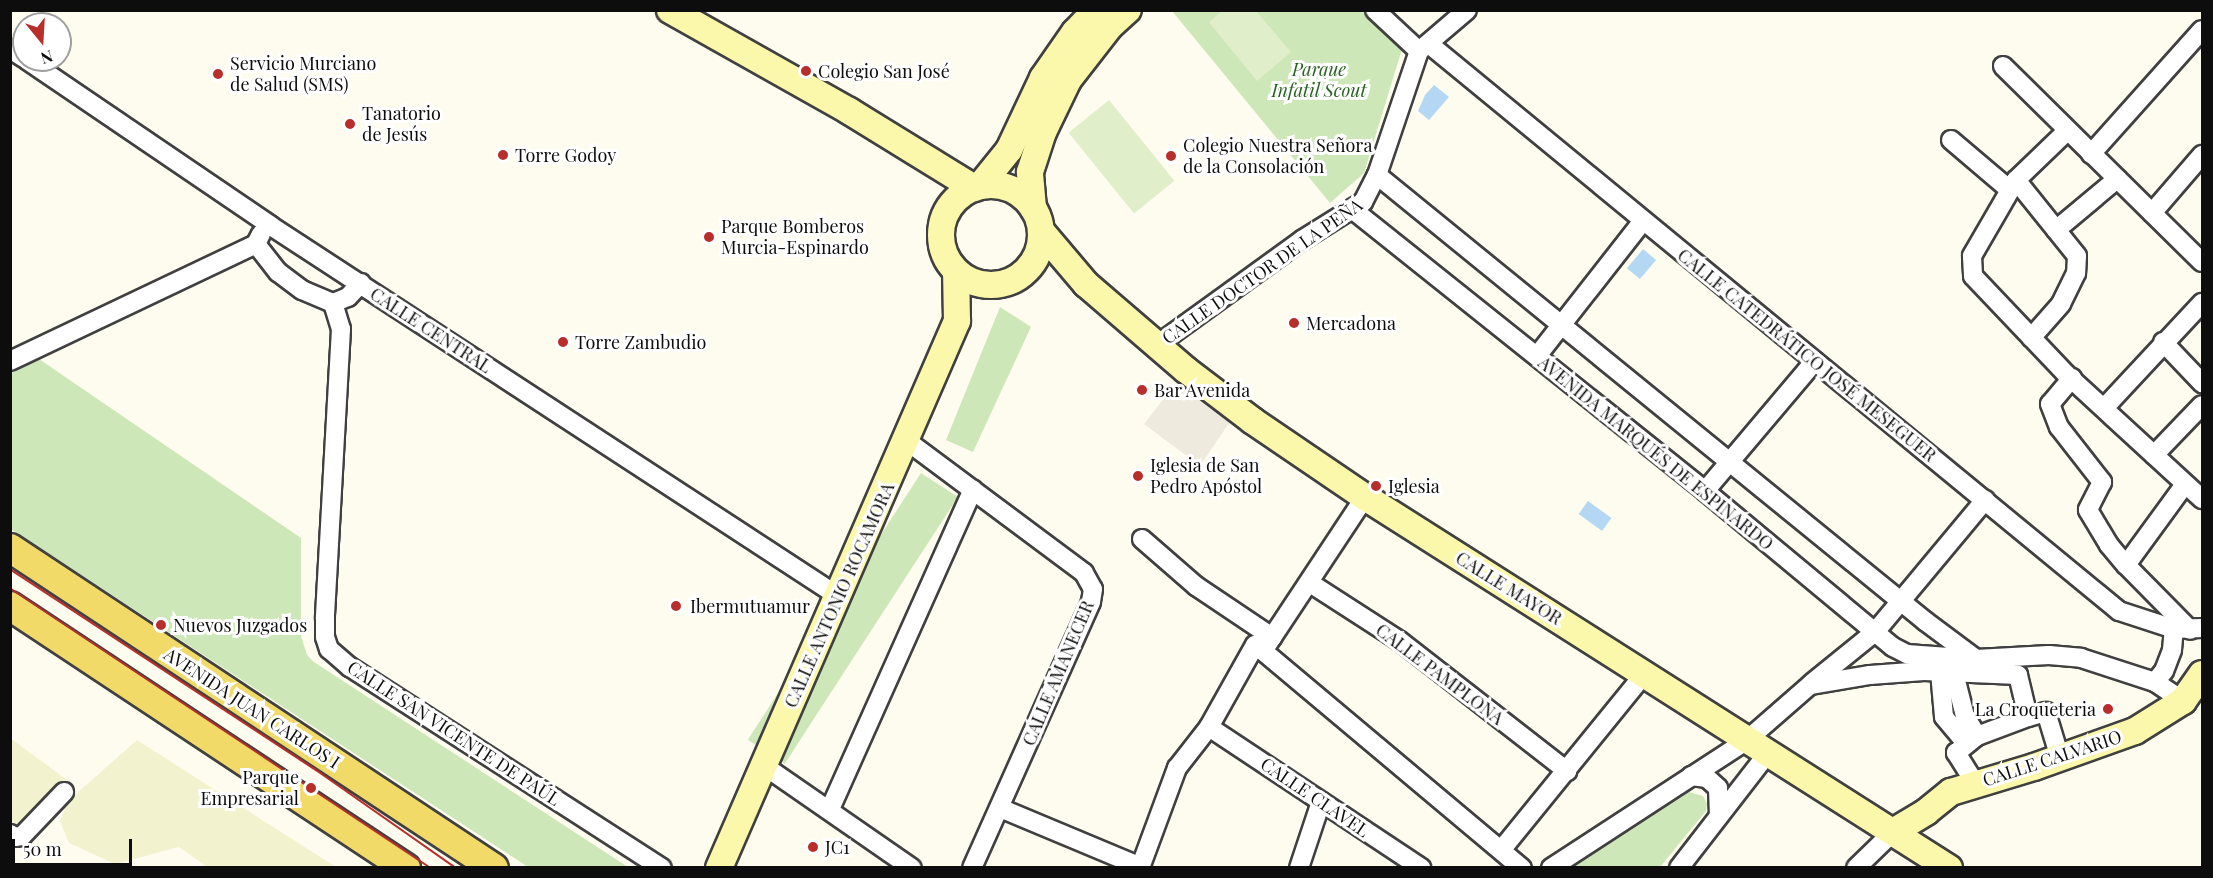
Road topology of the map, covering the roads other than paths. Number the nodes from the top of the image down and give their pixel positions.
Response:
1 (670, 10) edge
2 (1096, 10) edge
3 (1128, 10) edge
4 (1375, 10) edge
5 (1455, 14) edge
6 (2202, 30) edge
7 (1424, 48) junction
8 (2003, 66) dead end
9 (44, 72) edge
10 (2067, 131) junction
11 (1951, 140) dead end
12 (2091, 154) junction
13 (2202, 155) edge
14 (928, 159) junction
15 (1377, 175) junction
16 (2117, 179) junction
17 (2013, 185) junction
18 (977, 187) junction
19 (950, 206) junction
20 (1352, 209) junction
21 (2152, 213) junction
22 (1037, 219) junction
23 (1643, 221) junction
24 (271, 226) junction
25 (2056, 230) junction
26 (256, 244) junction
27 (2202, 262) edge
28 (1028, 268) junction
29 (956, 271) junction
30 (361, 283) junction
31 (1000, 284) junction
32 (1086, 284) junction
33 (333, 303) junction
34 (2202, 303) edge
35 (957, 321) junction
36 (1562, 325) junction
37 (2031, 338) junction
38 (2163, 342) junction
39 (1157, 345) junction
40 (1536, 356) junction
41 (10, 361) edge
42 (1815, 361) junction
43 (2072, 378) junction
44 (2202, 383) edge
45 (2202, 405) edge
46 (2104, 408) junction
47 (907, 441) junction
48 (2154, 455) junction
49 (1732, 461) junction
50 (2185, 484) junction
51 (973, 489) junction
52 (1705, 491) junction
53 (1365, 497) junction
54 (2202, 499) edge
55 (1985, 500) junction
56 (1142, 539) dead end
57 (10, 548) edge
58 (2126, 565) junction
59 (1310, 583) junction
60 (838, 596) junction
61 (1902, 600) junction
62 (10, 606) edge
63 (2189, 629) edge
64 (1875, 632) junction
65 (1268, 644) junction
66 (1976, 659) junction
67 (1947, 672) junction
68 (1644, 674) junction
69 (2202, 674) edge
70 (2155, 682) junction
71 (1810, 685) junction
72 (2183, 701) junction
73 (2028, 717) junction
74 (1209, 727) junction
75 (1972, 739) junction
76 (1758, 746) junction
77 (2060, 758) junction
78 (763, 765) junction
79 (1567, 771) junction
80 (1691, 776) junction
81 (1975, 783) junction
82 (64, 792) dead end
83 (1321, 802) junction
84 (1000, 808) junction
85 (830, 809) junction
86 (1719, 816) junction
87 (1893, 832) junction
88 (10, 834) edge
89 (1502, 849) junction
90 (406, 867) edge
91 (494, 867) edge
92 (662, 867) edge
93 (719, 867) edge
94 (912, 867) edge
95 (972, 867) edge
96 (1141, 867) edge
97 (1299, 867) edge
98 (1420, 867) edge
99 (1522, 867) edge
100 (1551, 867) edge
101 (1679, 867) edge
102 (1856, 867) edge
103 (1949, 867) edge

1 - 14 main road
2 - 18 main road
3 - 22 main road
4 - 7 street, CALLE CATEDRÁTICO JOSÉ MESEGUER
5 - 7 street
6 - 12 street
7 - 15 street, CALLE DOCTOR DE LA PEÑA
7 - 23 street, CALLE CATEDRÁTICO JOSÉ MESEGUER
8 - 10 street
9 - 24 street, CALLE CENTRAL
10 - 12 street
10 - 17 street
11 - 17 street
12 - 16 street
13 - 21 street
14 - 18 main road
14 - 19 main road
15 - 20 street, CALLE DOCTOR DE LA PEÑA
15 - 36 street
16 - 21 street
16 - 25 street
17 - 25 street
17 - 37 street
18 - 19 main road
18 - 22 main road
19 - 29 main road
20 - 39 street, CALLE DOCTOR DE LA PEÑA
20 - 40 street, AVENIDA MARQUÉS DE ESPINARDO
21 - 27 street
22 - 28 main road
22 - 32 main road, CALLE MAYOR
23 - 36 street
23 - 42 street, CALLE CATEDRÁTICO JOSÉ MESEGUER
24 - 26 street
24 - 30 street, CALLE CENTRAL
25 - 37 street
26 - 33 street
26 - 41 street
28 - 31 main road
28 - 32 main road, CALLE MAYOR
29 - 31 main road
29 - 35 main road, CALLE ANTONIO ROCAMORA
30 - 33 street
30 - 60 street, CALLE CENTRAL
31 - 35 main road, CALLE ANTONIO ROCAMORA
32 - 39 main road, CALLE MAYOR
33 - 92 street, CALLE SAN VICENTE DE PAÚL
34 - 38 street
35 - 47 main road, CALLE ANTONIO ROCAMORA
36 - 40 street
36 - 49 street
37 - 43 street
38 - 44 street
38 - 46 street
39 - 53 main road, CALLE MAYOR
40 - 52 street, AVENIDA MARQUÉS DE ESPINARDO
42 - 49 street
42 - 55 street, CALLE CATEDRÁTICO JOSÉ MESEGUER
43 - 46 street
43 - 58 street
45 - 48 street
46 - 48 street
47 - 51 street
47 - 60 main road, CALLE ANTONIO ROCAMORA
48 - 50 street
49 - 52 street
49 - 61 street
50 - 54 street
50 - 58 street
51 - 84 street, CALLE AMANECER
51 - 85 street
52 - 64 street, AVENIDA MARQUÉS DE ESPINARDO
53 - 59 street
53 - 68 main road, CALLE MAYOR
55 - 61 street
55 - 63 street, CALLE CATEDRÁTICO JOSÉ MESEGUER
56 - 65 street
57 - 91 main road, AVENIDA JUAN CARLOS I
58 - 63 street
59 - 65 street
59 - 79 street, CALLE PAMPLONA
60 - 78 main road, CALLE ANTONIO ROCAMORA
61 - 64 street
61 - 66 street
62 - 90 main road
63 - 70 street
64 - 66 street, AVENIDA MARQUÉS DE ESPINARDO
64 - 71 street
65 - 74 street
65 - 89 street
66 - 70 street, AVENIDA MARQUÉS DE ESPINARDO
67 - 71 street
67 - 73 street
67 - 75 street
68 - 76 main road, CALLE MAYOR
68 - 79 street
69 - 72 main road, CALLE CALVARIO
70 - 72 street, AVENIDA MARQUÉS DE ESPINARDO
71 - 76 street
72 - 77 main road, CALLE CALVARIO
73 - 75 street
73 - 77 street
74 - 83 street, CALLE CLAVEL
74 - 96 street
75 - 81 street
76 - 80 street
76 - 86 street
76 - 87 main road, CALLE MAYOR
77 - 81 main road, CALLE CALVARIO
78 - 85 street
78 - 93 main road, CALLE ANTONIO ROCAMORA
79 - 89 street
80 - 86 street
80 - 100 street
81 - 87 main road, CALLE CALVARIO
82 - 88 street
83 - 97 street
83 - 98 street, CALLE CLAVEL
84 - 95 street, CALLE AMANECER
84 - 96 street
85 - 94 street
86 - 101 street
87 - 102 street
87 - 103 main road, CALLE MAYOR
89 - 99 street

